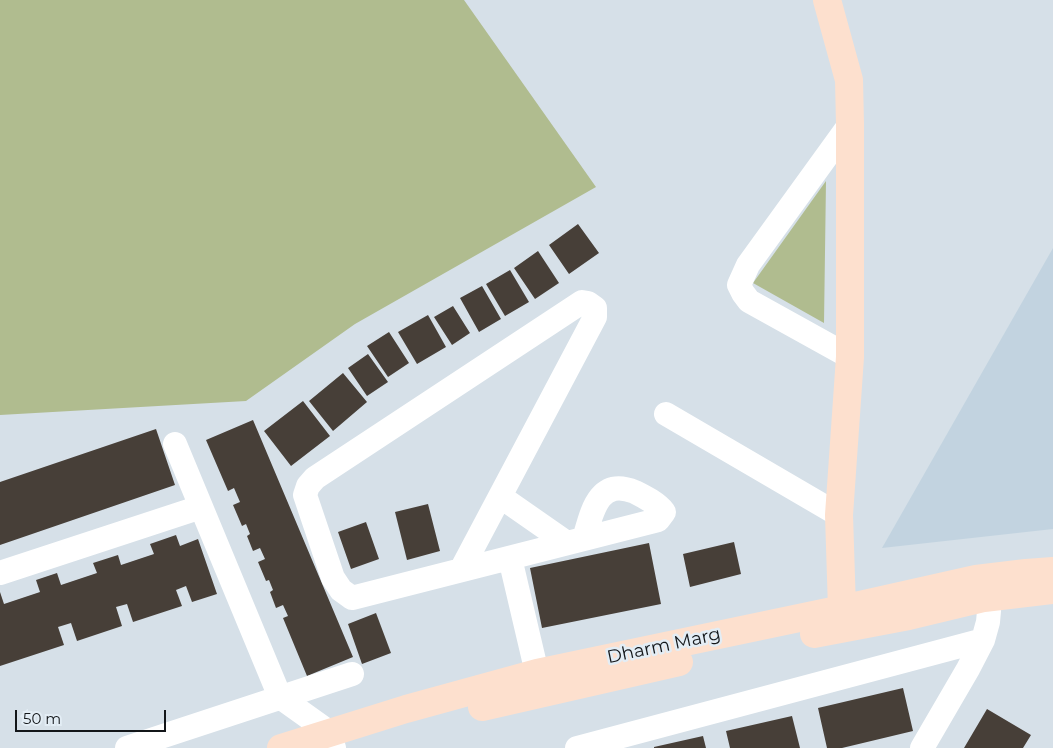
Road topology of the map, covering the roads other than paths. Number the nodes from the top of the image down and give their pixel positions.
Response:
1 (827, 0) edge
2 (850, 124) junction
3 (850, 357) junction
4 (666, 414) dead end
5 (175, 444) dead end
6 (501, 497) junction
7 (201, 507) junction
8 (839, 515) junction
9 (510, 558) junction
10 (462, 570) junction
11 (1053, 571) edge
12 (0, 573) edge
13 (1053, 590) edge
14 (984, 598) junction
15 (842, 609) junction
16 (983, 640) junction
17 (537, 673) junction
18 (352, 674) dead end
19 (280, 697) junction
20 (335, 743) edge
21 (128, 748) edge
22 (281, 748) edge
23 (577, 748) edge
24 (922, 748) edge

1 - 2 main road
2 - 3 main road
2 - 3 street
3 - 8 main road
4 - 8 street
5 - 7 street
6 - 9 street
6 - 10 street
6 - 10 street
7 - 12 street
7 - 19 street
8 - 15 main road
9 - 10 street
9 - 17 street
11 - 15 main road, Dharm Marg
13 - 14 main road, Dharm Marg
14 - 16 street
14 - 20 main road, Dharm Marg
15 - 17 main road, Dharm Marg
16 - 23 street
16 - 24 street
17 - 20 main road, Dharm Marg
18 - 19 street
19 - 20 street
19 - 21 street
20 - 22 main road, Dharm Marg

